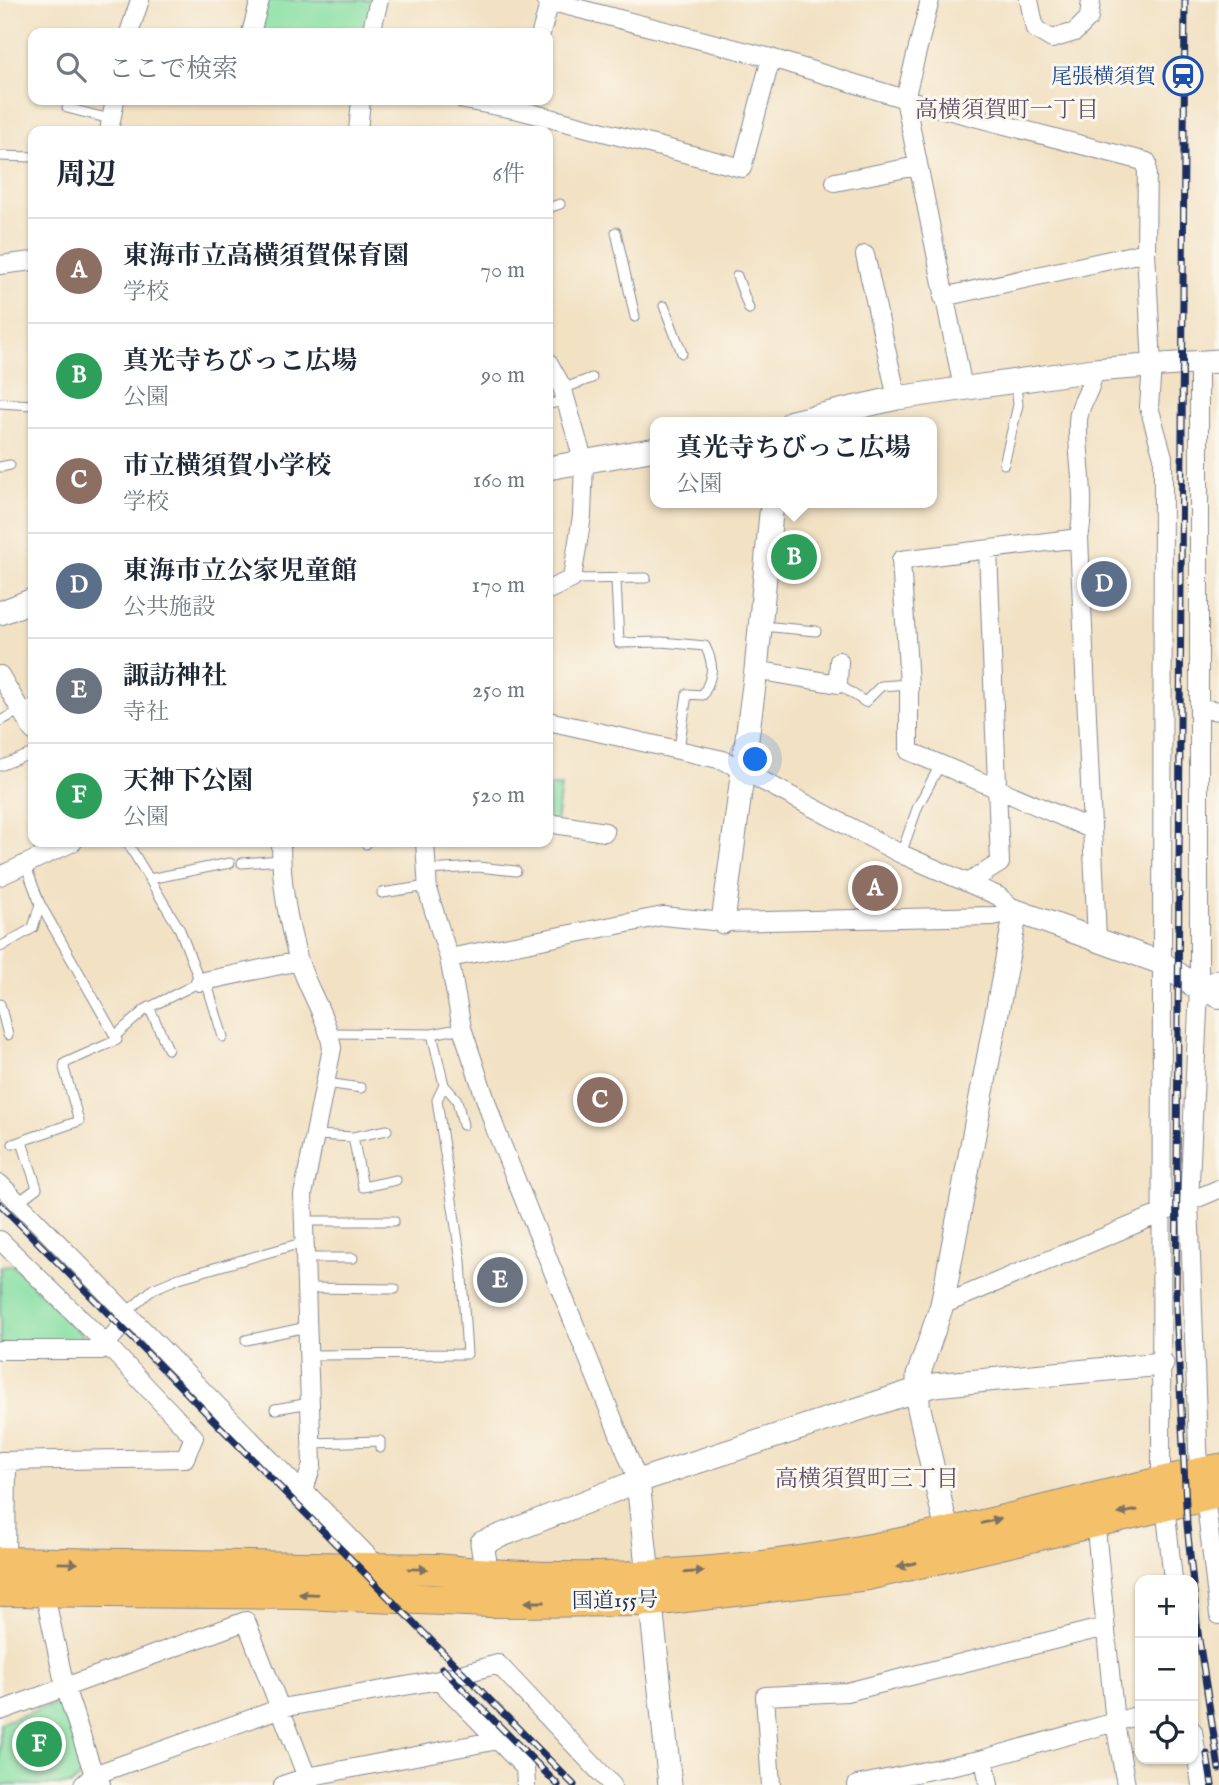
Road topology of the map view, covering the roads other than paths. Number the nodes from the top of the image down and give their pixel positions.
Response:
1 (140, 0) edge
2 (260, 0) edge
3 (379, 0) edge
4 (930, 0) edge
5 (1029, 0) edge
6 (1090, 0) edge
7 (547, 1) edge
8 (609, 8) edge
9 (131, 28) edge
10 (252, 28) edge
11 (372, 28) edge
12 (542, 28) edge
13 (771, 58) junction
14 (905, 99) junction
15 (114, 105) edge
16 (360, 105) edge
17 (520, 105) edge
18 (67, 108) dead end
19 (109, 125) edge
20 (359, 126) edge
21 (0, 156) edge
22 (28, 157) edge
23 (917, 166) junction
24 (835, 182) dead end
25 (560, 204) dead end
26 (553, 206) edge
27 (616, 232) dead end
28 (1146, 252) junction
29 (865, 255) dead end
30 (28, 262) edge
31 (0, 265) edge
32 (737, 276) dead end
33 (943, 297) junction
34 (664, 306) dead end
35 (749, 309) dead end
36 (635, 317) dead end
37 (682, 354) dead end
38 (1209, 362) edge
39 (1152, 365) junction
40 (1093, 370) junction
41 (553, 378) edge
42 (592, 378) dead end
43 (1016, 381) junction
44 (962, 388) junction
45 (559, 398) edge
46 (897, 398) junction
47 (0, 403) edge
48 (28, 405) edge
49 (814, 417) edge
50 (650, 450) edge
51 (583, 463) junction
52 (1004, 464) dead end
53 (10, 466) dead end
54 (0, 467) edge
55 (553, 467) edge
56 (772, 508) edge
57 (1079, 538) junction
58 (988, 550) junction
59 (646, 578) dead end
60 (572, 579) junction
61 (615, 580) junction
62 (553, 588) edge
63 (28, 602) edge
64 (0, 614) edge
65 (760, 626) junction
66 (816, 631) dead end
67 (839, 661) dead end
68 (756, 670) junction
69 (0, 675) edge
70 (838, 684) junction
71 (909, 684) junction
72 (27, 708) edge
73 (1199, 708) junction
74 (1219, 711) edge
75 (0, 721) edge
76 (553, 721) edge
77 (679, 749) junction
78 (28, 755) edge
79 (941, 763) junction
80 (0, 766) edge
81 (741, 769) junction
82 (998, 790) junction
83 (553, 824) edge
84 (1091, 829) junction
85 (605, 832) dead end
86 (62, 847) edge
87 (130, 847) edge
88 (425, 847) edge
89 (281, 851) edge
90 (901, 854) junction
91 (230, 863) dead end
92 (242, 863) dead end
93 (25, 864) junction
94 (516, 871) dead end
95 (1, 872) edge
96 (427, 878) junction
97 (149, 879) junction
98 (968, 883) junction
99 (382, 893) dead end
100 (40, 904) junction
101 (1016, 911) junction
102 (723, 922) junction
103 (1097, 939) junction
104 (0, 947) edge
105 (449, 958) junction
106 (299, 961) junction
107 (1162, 963) junction
108 (203, 981) junction
109 (1212, 990) edge
110 (0, 1004) edge
111 (149, 1007) junction
112 (462, 1028) junction
113 (330, 1033) junction
114 (432, 1034) junction
115 (8, 1035) dead end
116 (223, 1037) dead end
117 (117, 1040) dead end
118 (168, 1049) dead end
119 (327, 1083) junction
120 (444, 1085) junction
121 (361, 1088) dead end
122 (463, 1125) dead end
123 (387, 1130) dead end
124 (316, 1135) junction
125 (353, 1137) junction
126 (396, 1180) dead end
127 (0, 1184) edge
128 (1219, 1189) edge
129 (1189, 1202) junction
130 (17, 1203) junction
131 (1160, 1214) junction
132 (304, 1221) junction
133 (394, 1221) dead end
134 (0, 1240) edge
135 (305, 1250) junction
136 (353, 1258) dead end
137 (306, 1288) junction
138 (395, 1289) dead end
139 (942, 1305) junction
140 (128, 1315) junction
141 (307, 1327) junction
142 (246, 1340) dead end
143 (106, 1344) junction
144 (0, 1350) edge
145 (309, 1355) junction
146 (1161, 1364) junction
147 (918, 1390) junction
148 (310, 1403) junction
149 (275, 1409) dead end
150 (312, 1443) junction
151 (380, 1448) dead end
152 (4, 1461) edge
153 (638, 1481) junction
154 (1210, 1483) edge
155 (303, 1493) junction
156 (1163, 1493) junction
157 (1095, 1520) junction
158 (947, 1531) junction
159 (376, 1568) junction
160 (2, 1572) edge
161 (487, 1575) junction
162 (1172, 1575) edge
163 (650, 1588) junction
164 (44, 1591) junction
165 (1219, 1615) edge
166 (1105, 1627) junction
167 (439, 1680) junction
168 (65, 1686) junction
169 (281, 1708) junction
170 (0, 1710) edge
171 (1135, 1717) edge
172 (1115, 1723) junction
173 (498, 1740) junction
174 (984, 1759) junction
175 (1198, 1764) edge
176 (308, 1781) edge
177 (93, 1782) edge
178 (283, 1785) edge
179 (526, 1785) edge
180 (612, 1785) edge
181 (670, 1785) edge
182 (771, 1785) edge
183 (857, 1785) edge
184 (989, 1785) edge
185 (1126, 1785) edge
186 (1201, 1785) edge

1 - 9 street
2 - 10 street
3 - 11 street
4 - 14 street
5 - 6 street
7 - 8 street
7 - 12 street
8 - 13 street
13 - 14 street
13 - 17 street
14 - 23 street
14 - 28 street
15 - 19 street
16 - 20 street
18 - 19 lane
21 - 22 lane
23 - 24 street
23 - 33 street
25 - 26 lane
27 - 36 lane
28 - 33 street
28 - 39 street
29 - 46 street
30 - 31 street
32 - 35 lane
33 - 44 street
34 - 37 lane
38 - 39 street
38 - 73 street
39 - 40 street
39 - 107 street
40 - 43 street
40 - 57 street
41 - 45 street
42 - 45 lane
43 - 44 street
43 - 52 lane
44 - 46 street
45 - 51 street
46 - 49 street
47 - 48 lane
50 - 51 street
51 - 55 street
51 - 60 street
53 - 54 lane
56 - 65 street
57 - 58 street
57 - 84 street
58 - 71 street
58 - 82 street
59 - 61 lane
60 - 61 lane
60 - 62 street
61 - 77 lane
63 - 64 street
65 - 66 lane
65 - 68 street
67 - 70 street
68 - 70 street
68 - 81 street
69 - 72 street
70 - 71 lane
71 - 79 street
72 - 75 lane
73 - 74 street
73 - 109 street
76 - 77 street
77 - 81 street
78 - 80 lane
79 - 82 street
79 - 90 lane
81 - 90 street
81 - 102 street
82 - 84 street
82 - 98 street
83 - 85 street
84 - 103 street
86 - 93 street
87 - 97 lane
88 - 96 street
89 - 92 lane
89 - 106 street
90 - 98 street
91 - 97 lane
93 - 95 street
93 - 100 lane
94 - 96 lane
96 - 99 lane
96 - 105 street
97 - 108 lane
98 - 101 street
100 - 104 lane
100 - 111 lane
101 - 102 street
101 - 103 street
101 - 139 street
102 - 105 street
103 - 107 street
105 - 112 street
106 - 108 street
106 - 113 street
107 - 109 street
107 - 131 street
108 - 111 lane
108 - 116 lane
109 - 129 street
110 - 115 lane
111 - 118 lane
112 - 114 lane
112 - 153 street
113 - 114 lane
113 - 119 street
114 - 120 lane
117 - 130 lane
119 - 121 lane
119 - 124 street
120 - 122 lane
120 - 145 lane
123 - 125 lane
124 - 125 lane
124 - 132 street
125 - 126 lane
127 - 130 street
128 - 129 street
129 - 131 street
129 - 154 street
130 - 140 street
131 - 139 street
131 - 146 street
132 - 133 lane
132 - 135 street
134 - 143 street
135 - 136 lane
135 - 137 street
135 - 140 lane
137 - 138 lane
137 - 141 street
139 - 147 street
140 - 143 street
140 - 155 street
141 - 142 lane
141 - 145 street
143 - 144 street
143 - 152 street
145 - 148 street
146 - 147 street
146 - 156 street
147 - 153 street
147 - 158 street
148 - 149 lane
148 - 150 street
150 - 151 lane
150 - 155 street
152 - 160 street
153 - 161 street
153 - 163 street
154 - 156 highway, 国道155号
154 - 165 street
155 - 159 street
156 -> 157 highway, 国道155号
158 -> 156 highway, 国道155号
156 - 162 street
157 -> 163 highway, 国道155号
157 - 166 street
163 -> 158 highway, 国道155号
160 -> 159 highway, 国道155号
159 -> 161 highway, 国道155号
160 - 164 highway, 国道155号
161 - 163 highway, 国道155号
163 -> 164 highway, 国道155号
163 - 181 street
164 - 168 street
166 - 172 street
166 - 182 street
167 - 169 street
167 - 173 street
167 - 180 street
168 - 169 street
168 - 170 street
168 - 177 street
169 - 176 street
169 - 177 street
171 - 172 street
172 - 174 street
172 - 185 street
173 - 176 street
173 - 179 street
174 - 183 street
174 - 184 street
175 - 186 street
176 - 178 street

